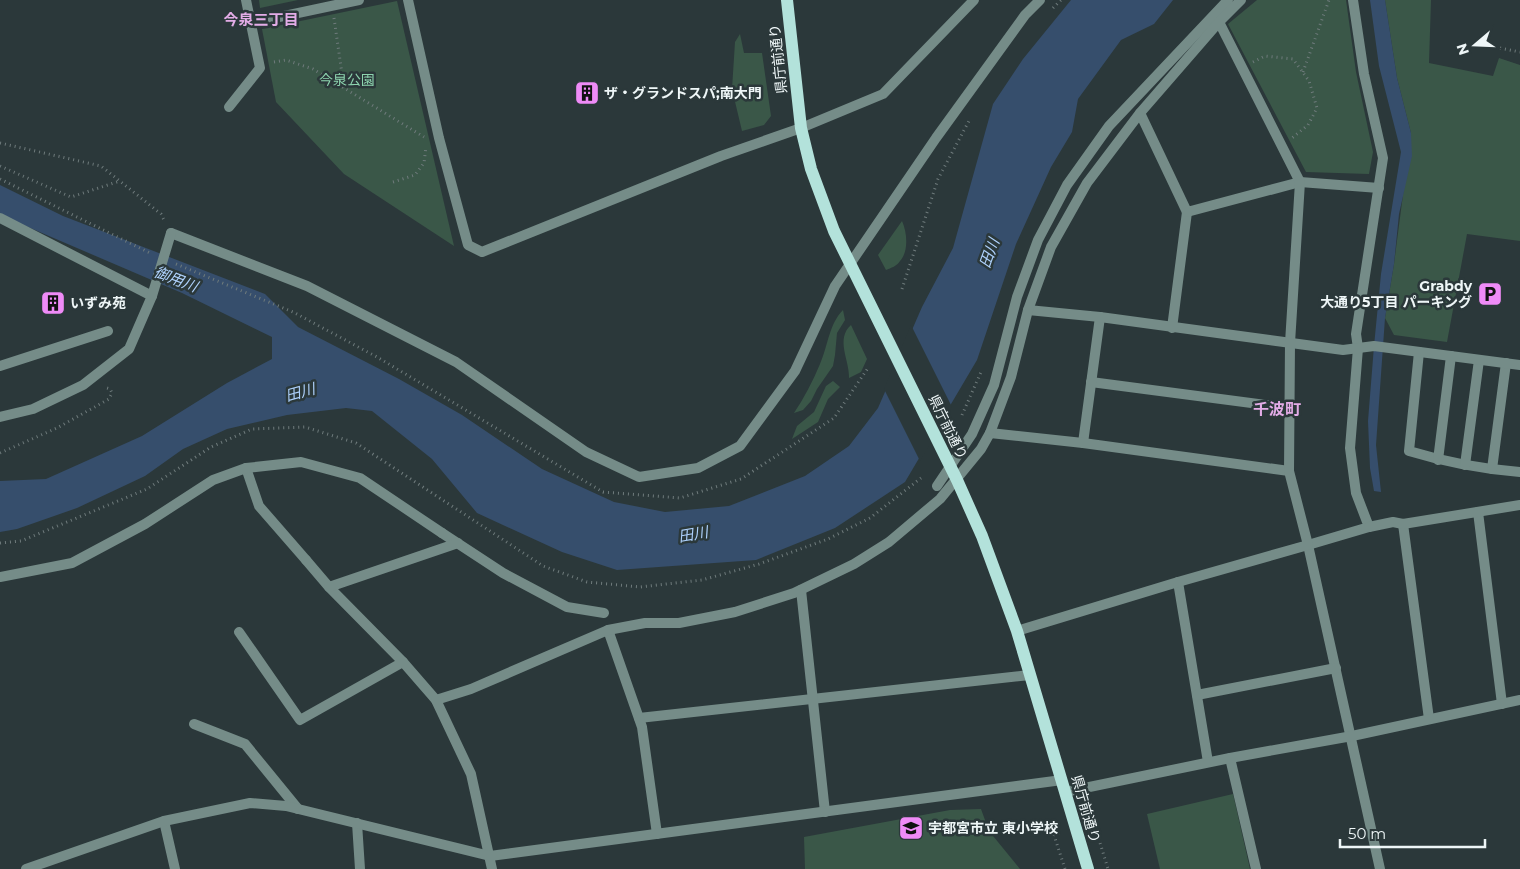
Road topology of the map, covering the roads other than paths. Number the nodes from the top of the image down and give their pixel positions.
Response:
1 (246, 0) edge
2 (359, 0) edge
3 (408, 0) edge
4 (787, 0) edge
5 (974, 0) edge
6 (1040, 0) edge
7 (1228, 0) edge
8 (1241, 0) edge
9 (1353, 0) edge
10 (1219, 22) junction
11 (251, 23) junction
12 (229, 107) dead end
13 (1140, 113) junction
14 (801, 128) junction
15 (1300, 182) junction
16 (1379, 188) junction
17 (1187, 212) junction
18 (0, 218) edge
19 (853, 270) junction
20 (152, 296) junction
21 (1028, 310) junction
22 (1100, 317) junction
23 (1172, 328) junction
24 (108, 331) dead end
25 (1290, 343) junction
26 (1358, 348) junction
27 (1419, 352) junction
28 (1451, 356) junction
29 (1479, 360) junction
30 (1506, 363) junction
31 (1520, 365) edge
32 (0, 366) edge
33 (1091, 382) junction
34 (1289, 408) junction
35 (0, 417) edge
36 (990, 433) junction
37 (1083, 443) junction
38 (1438, 460) junction
39 (949, 464) junction
40 (1465, 465) junction
41 (246, 468) junction
42 (1492, 469) junction
43 (1289, 471) junction
44 (1520, 472) edge
45 (957, 480) junction
46 (937, 486) dead end
47 (1520, 505) edge
48 (1478, 512) junction
49 (1403, 524) junction
50 (1369, 527) junction
51 (458, 543) junction
52 (1308, 545) junction
53 (0, 577) edge
54 (1178, 582) junction
55 (329, 587) junction
56 (801, 590) junction
57 (604, 613) dead end
58 (608, 630) junction
59 (1017, 631) junction
60 (239, 632) dead end
61 (403, 662) junction
62 (1336, 668) junction
63 (1030, 674) junction
64 (1197, 695) junction
65 (812, 698) junction
66 (436, 700) junction
67 (1520, 700) edge
68 (1502, 704) junction
69 (639, 718) junction
70 (1430, 719) junction
71 (194, 724) dead end
72 (1352, 736) junction
73 (1230, 758) junction
74 (1208, 762) junction
75 (1064, 786) junction
76 (298, 809) junction
77 (825, 812) junction
78 (164, 821) junction
79 (357, 823) junction
80 (657, 834) junction
81 (490, 856) junction
82 (26, 869) edge
83 (175, 869) edge
84 (360, 869) edge
85 (492, 869) edge
86 (1088, 869) edge
87 (1256, 869) edge
88 (1380, 869) edge

1 - 11 street
2 - 11 street
3 - 14 street
4 - 14 main road, 県庁前通り
5 - 14 street
6 - 19 street
7 - 39 street
8 - 10 street
9 - 16 street
10 - 13 street
10 - 15 street
11 - 12 street
13 - 17 street
13 - 21 street
14 - 19 main road, 県庁前通り
15 - 16 street
15 - 17 street
15 - 25 street
16 - 26 street
17 - 23 street
18 - 20 street
19 - 20 street
19 - 39 main road, 県庁前通り
20 - 35 street
21 - 22 street
21 - 36 street
22 - 23 street
22 - 33 street
23 - 25 street
24 - 32 street
25 - 26 street
25 - 34 street
26 - 27 street
26 - 50 street
27 - 28 street
27 - 38 street
28 - 29 street
28 - 38 street
29 - 30 street
29 - 40 street
30 - 31 street
30 - 42 street
33 - 34 street
33 - 37 street
34 - 43 street
36 - 37 street
36 - 45 street
37 - 43 street
38 - 40 street
39 - 45 main road, 県庁前通り
39 - 46 street
40 - 42 street
41 - 51 street
41 - 53 street
41 - 55 street
42 - 44 street
43 - 52 street
45 - 56 street
45 - 59 main road, 県庁前通り
47 - 48 street
48 - 49 street
48 - 68 street
49 - 50 street
49 - 70 street
50 - 52 street
51 - 55 street
51 - 57 street
52 - 54 street
52 - 62 street
54 - 59 street
54 - 64 street
55 - 61 street
56 - 58 street
56 - 65 street
58 - 66 street
58 - 69 street
59 - 63 main road, 県庁前通り
60 - 61 street
61 - 66 street
62 - 64 street
62 - 72 street
63 - 65 street
63 - 75 main road, 県庁前通り
64 - 74 street
65 - 69 street
65 - 77 street
66 - 81 street
67 - 68 street
68 - 70 street
69 - 80 street
70 - 72 street
71 - 76 street
72 - 73 street
72 - 88 street
73 - 74 street
73 - 87 street
74 - 75 street
75 - 77 street
75 - 86 main road, 県庁前通り
76 - 78 street
76 - 79 street
77 - 80 street
78 - 82 street
78 - 83 street
79 - 81 street
79 - 84 street
80 - 81 street
81 - 85 street

